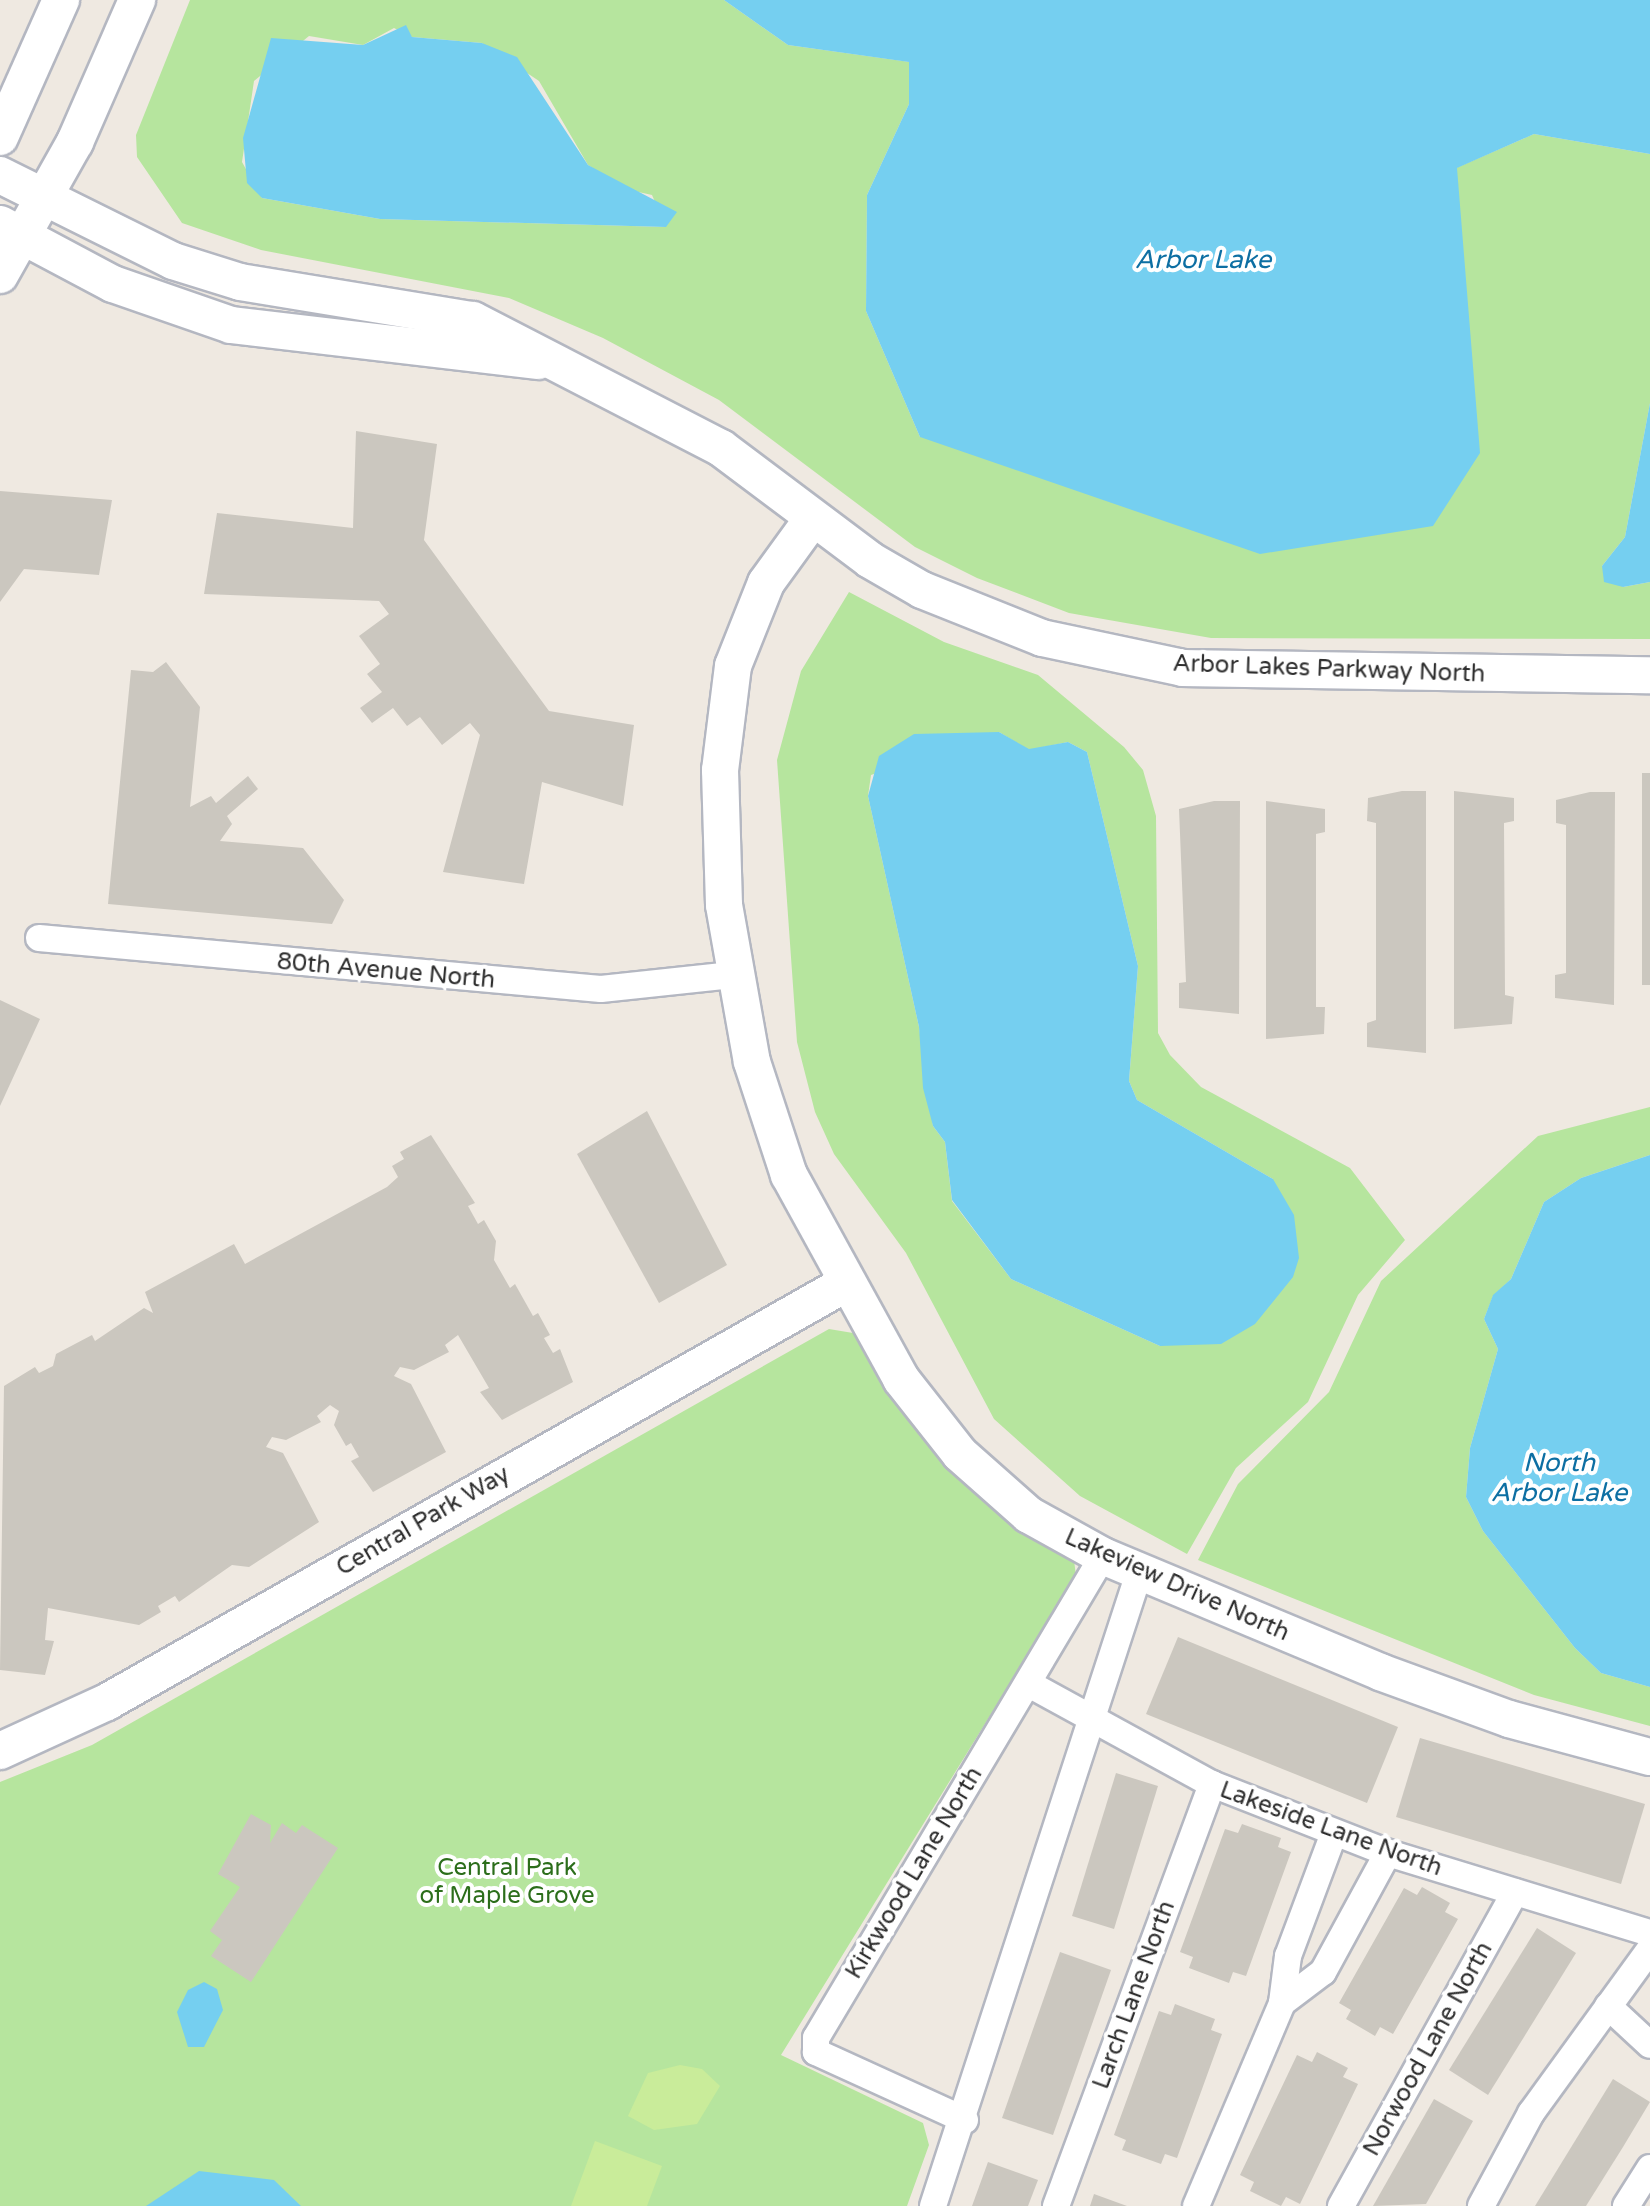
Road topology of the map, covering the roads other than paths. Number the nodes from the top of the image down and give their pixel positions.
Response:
1 (61, 0) edge
2 (137, 0) edge
3 (0, 137) edge
4 (0, 175) edge
5 (45, 198) junction
6 (12, 229) edge
7 (0, 275) edge
8 (560, 363) junction
9 (813, 518) junction
10 (1650, 675) edge
11 (39, 938) dead end
12 (732, 975) junction
13 (843, 1285) junction
14 (1103, 1556) junction
15 (1139, 1573) junction
16 (1029, 1684) junction
17 (1091, 1724) junction
18 (0, 1751) edge
19 (1650, 1757) edge
20 (1212, 1784) junction
21 (1334, 1833) junction
22 (1388, 1853) junction
23 (1515, 1892) junction
24 (1650, 1933) edge
25 (1650, 1949) edge
26 (1282, 2003) junction
27 (1608, 2006) junction
28 (1650, 2045) edge
29 (965, 2120) junction
30 (1650, 2168) edge
31 (933, 2206) edge
32 (1056, 2206) edge
33 (1196, 2206) edge
34 (1341, 2206) edge
35 (1481, 2206) edge
36 (1626, 2206) edge

1 - 3 street
2 - 5 street
4 - 5 street, Arbor Lakes Parkway North
5 - 6 street
5 - 8 street, Arbor Lakes Parkway North
6 - 7 street
6 - 8 street, Arbor Lakes Parkway North
8 - 9 street, Arbor Lakes Parkway North
9 - 10 street, Arbor Lakes Parkway North
9 - 12 street, Lakeview Drive North
11 - 12 street, 80th Avenue North
12 - 13 street, Lakeview Drive North
13 - 14 street, Lakeview Drive North
13 - 18 street, Central Park Way
14 - 15 street, Lakeview Drive North
14 - 16 street, Kirkwood Lane North
15 - 17 street
15 - 19 street, Lakeview Drive North
16 - 17 street, Lakeside Lane North
16 - 29 street, Kirkwood Lane North
17 - 20 street, Lakeside Lane North
17 - 29 street
20 - 21 street, Lakeside Lane North
20 - 32 street, Larch Lane North
21 - 22 street, Lakeside Lane North
21 - 26 street
22 - 23 street, Lakeside Lane North
22 - 26 street
23 - 24 street, Lakeside Lane North
23 - 34 street, Norwood Lane North
25 - 27 street
26 - 33 street
27 - 28 street
27 - 35 street
29 - 31 street
30 - 36 street

